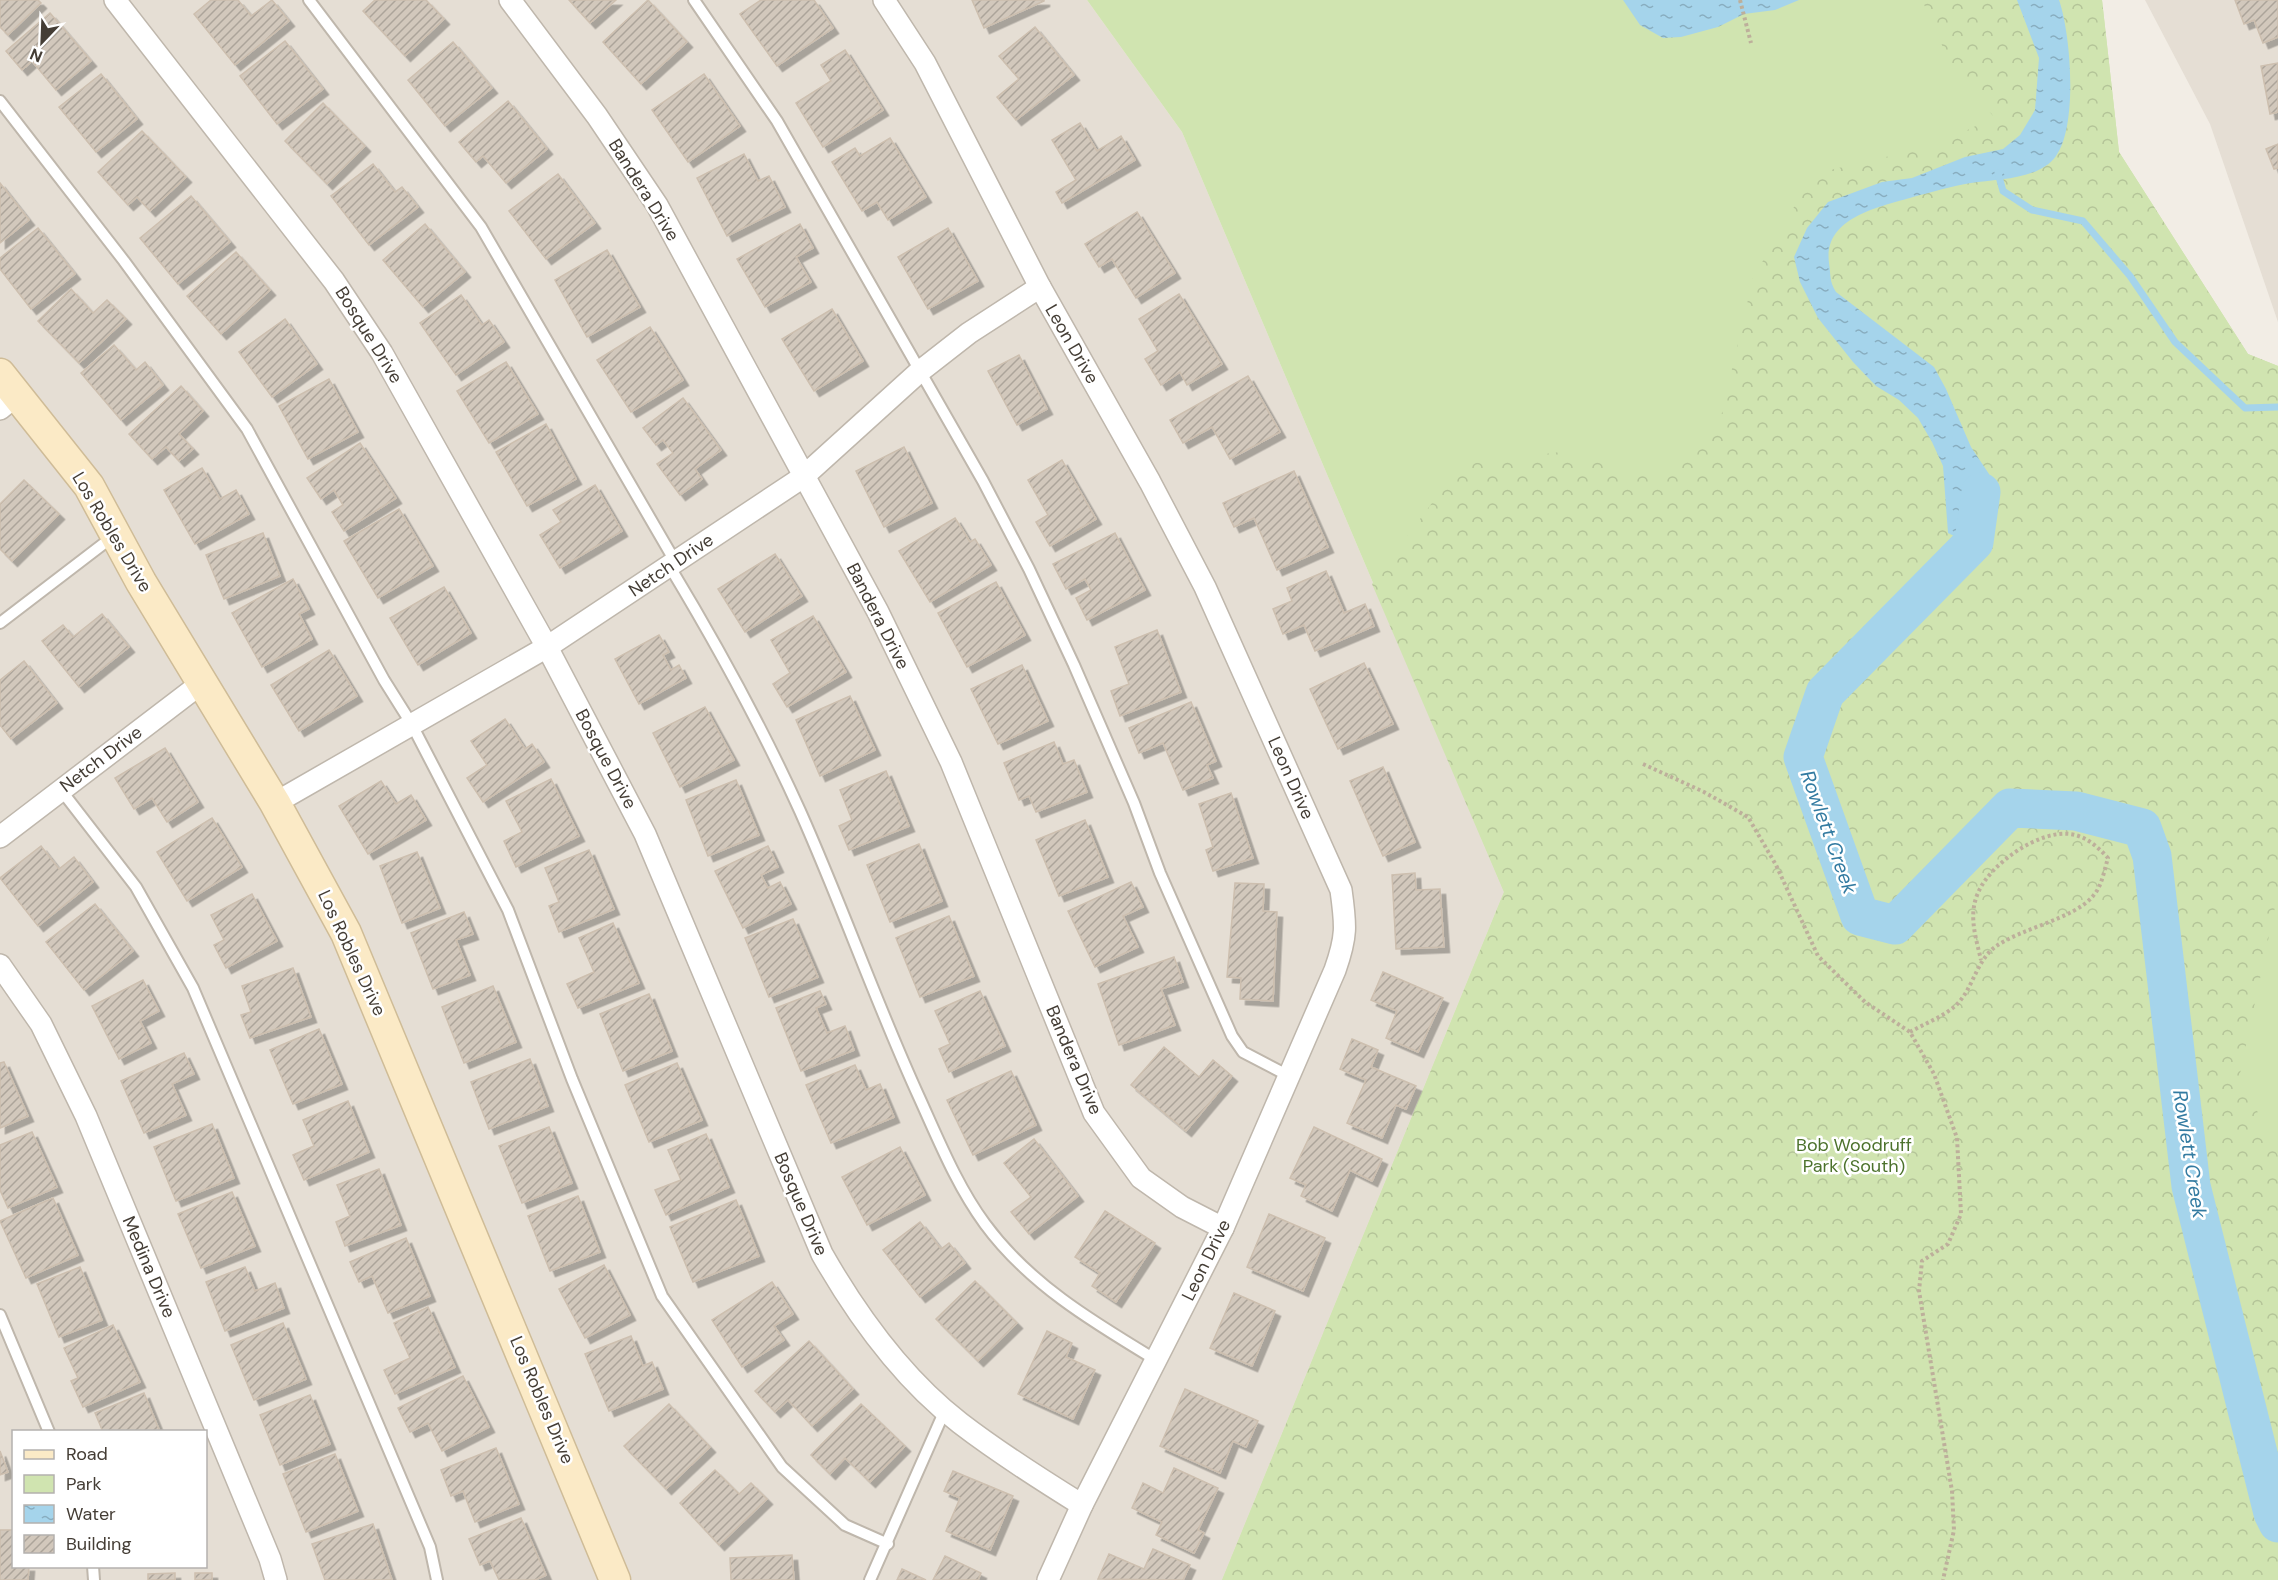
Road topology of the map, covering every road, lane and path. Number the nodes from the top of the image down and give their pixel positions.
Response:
1 (115, 0) edge
2 (309, 0) edge
3 (510, 0) edge
4 (694, 0) edge
5 (884, 0) edge
6 (1740, 0) edge
7 (1751, 43) dead end
8 (0, 101) edge
9 (1040, 287) junction
10 (919, 372) junction
11 (6, 393) edge
12 (803, 477) junction
13 (115, 535) junction
14 (673, 565) junction
15 (0, 623) edge
16 (547, 647) junction
17 (203, 682) junction
18 (411, 723) junction
19 (1643, 764) dead end
20 (61, 790) junction
21 (275, 803) junction
22 (0, 837) edge
23 (1981, 960) junction
24 (0, 965) edge
25 (1910, 1032) junction
26 (1289, 1076) junction
27 (1223, 1228) junction
28 (0, 1315) edge
29 (1155, 1360) junction
30 (945, 1410) junction
31 (49, 1430) edge
32 (1082, 1505) junction
33 (888, 1544) junction
34 (276, 1580) edge
35 (437, 1580) edge
36 (615, 1580) edge
37 (870, 1580) edge
38 (1048, 1580) edge
39 (1943, 1580) edge

1 - 16 street, Bosque Drive
2 - 14 lane
3 - 12 street, Bandera Drive
4 - 10 lane
5 - 9 street, Leon Drive
6 - 7 path
8 - 18 lane
9 - 10 street, Netch Drive
9 - 26 street, Leon Drive
10 - 12 street, Netch Drive
10 - 26 lane
11 - 13 street, Los Robles Drive
12 - 14 street, Netch Drive
12 - 27 street, Bandera Drive
13 - 15 lane
13 - 17 street, Los Robles Drive
14 - 16 street, Netch Drive
14 - 29 lane
16 - 18 street, Netch Drive
16 - 30 street, Bosque Drive
17 - 20 street, Netch Drive
17 - 21 street, Los Robles Drive
18 - 21 street, Netch Drive
18 - 33 lane
19 - 25 path
20 - 22 street, Netch Drive
20 - 35 lane
21 - 36 street, Los Robles Drive
23 - 23 path
23 - 25 path
24 - 34 street, Medina Drive
25 - 39 path
26 - 27 street, Leon Drive
27 - 29 street, Leon Drive
28 - 31 lane
29 - 32 street, Leon Drive
30 - 32 street, Bosque Drive
30 - 33 lane
32 - 38 street, Leon Drive
33 - 37 lane

